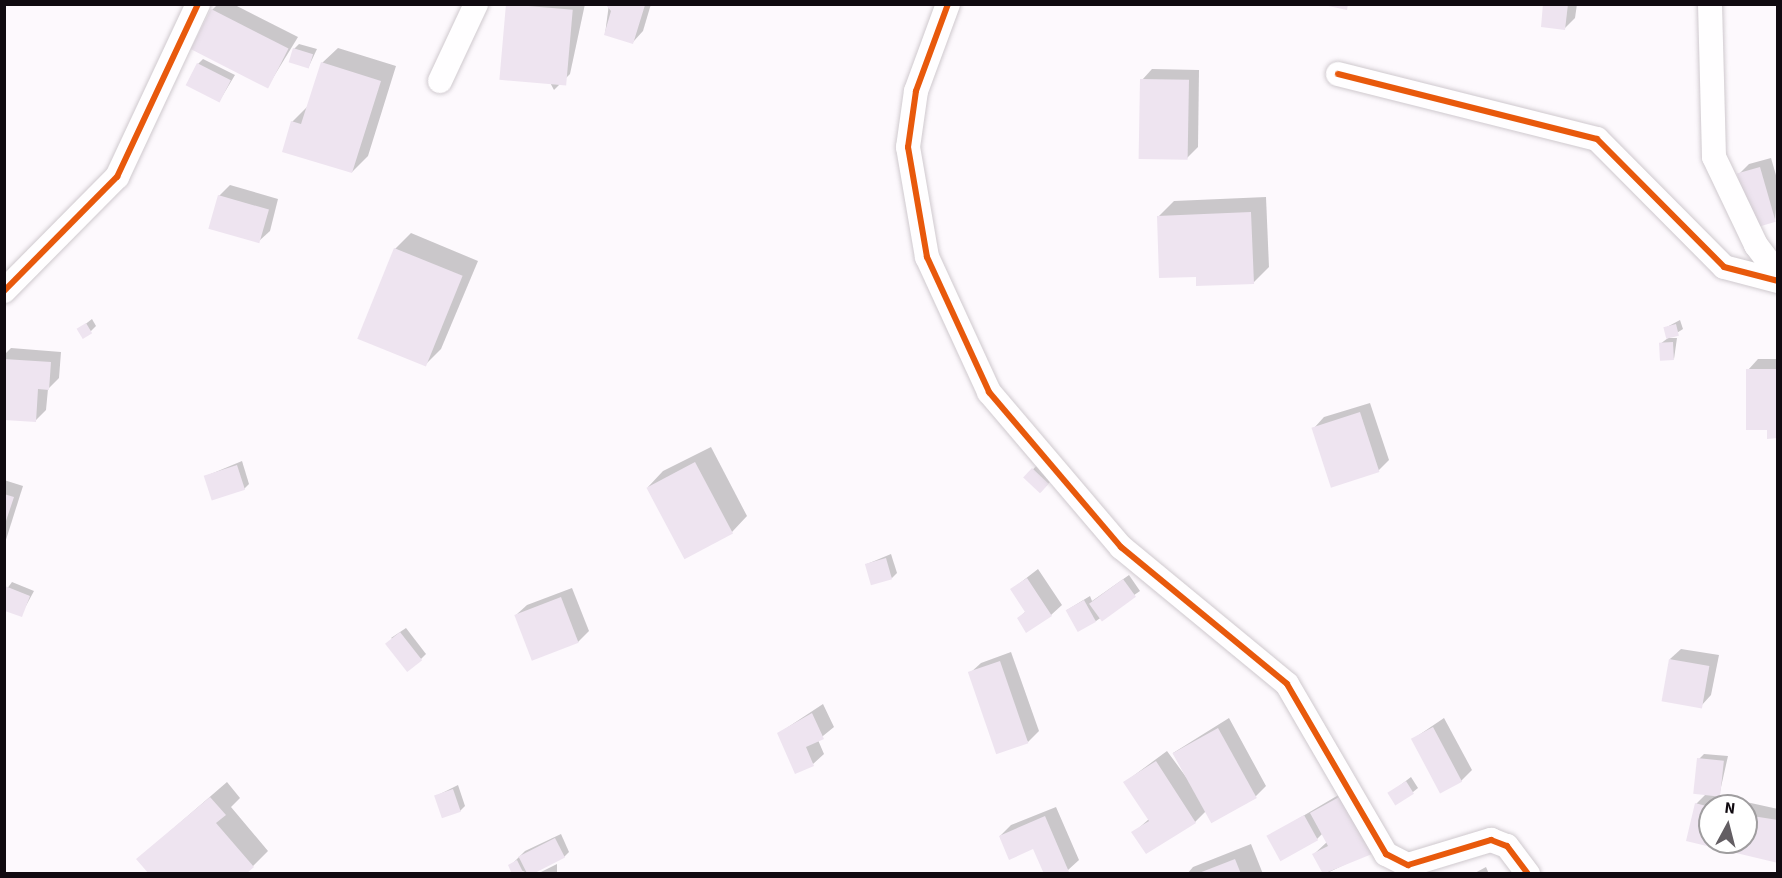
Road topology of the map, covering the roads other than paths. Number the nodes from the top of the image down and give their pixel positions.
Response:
1 (198, 4) edge
2 (476, 4) edge
3 (948, 4) edge
4 (1710, 4) edge
5 (1338, 74) dead end
6 (441, 81) dead end
7 (1778, 274) edge
8 (1778, 281) edge
9 (4, 291) edge
10 (1528, 873) edge

1 - 9 street
2 - 6 street
3 - 10 street
4 - 7 street
5 - 8 street

